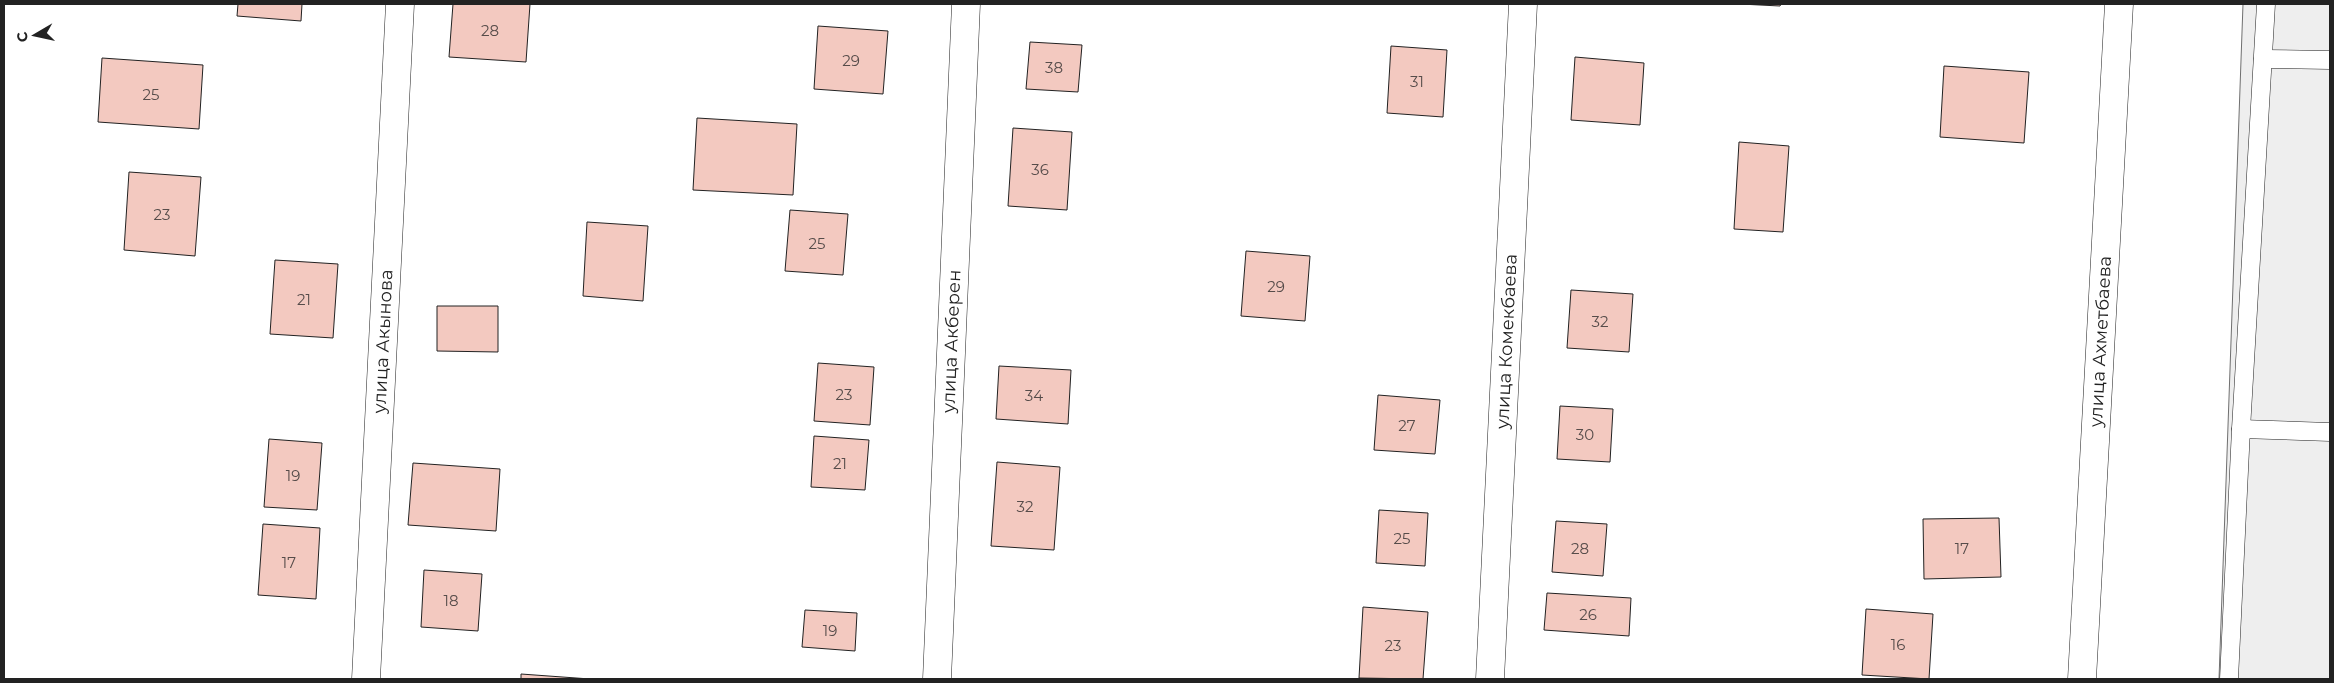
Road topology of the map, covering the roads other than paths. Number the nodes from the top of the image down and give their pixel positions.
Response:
1 (400, 4) edge
2 (966, 4) edge
3 (1523, 4) edge
4 (2119, 4) edge
5 (2266, 4) edge
6 (2263, 59) junction
7 (2330, 60) edge
8 (2241, 429) junction
9 (2330, 432) edge
10 (366, 679) edge
11 (937, 679) edge
12 (1490, 679) edge
13 (2082, 679) edge
14 (2230, 679) edge

1 - 10 street, улица Акынова
2 - 11 street, улица Акберен
3 - 12 street, улица Комекбаева
4 - 13 street, улица Ахметбаева
5 - 6 lane
6 - 7 lane
6 - 8 lane
8 - 9 lane
8 - 14 lane

